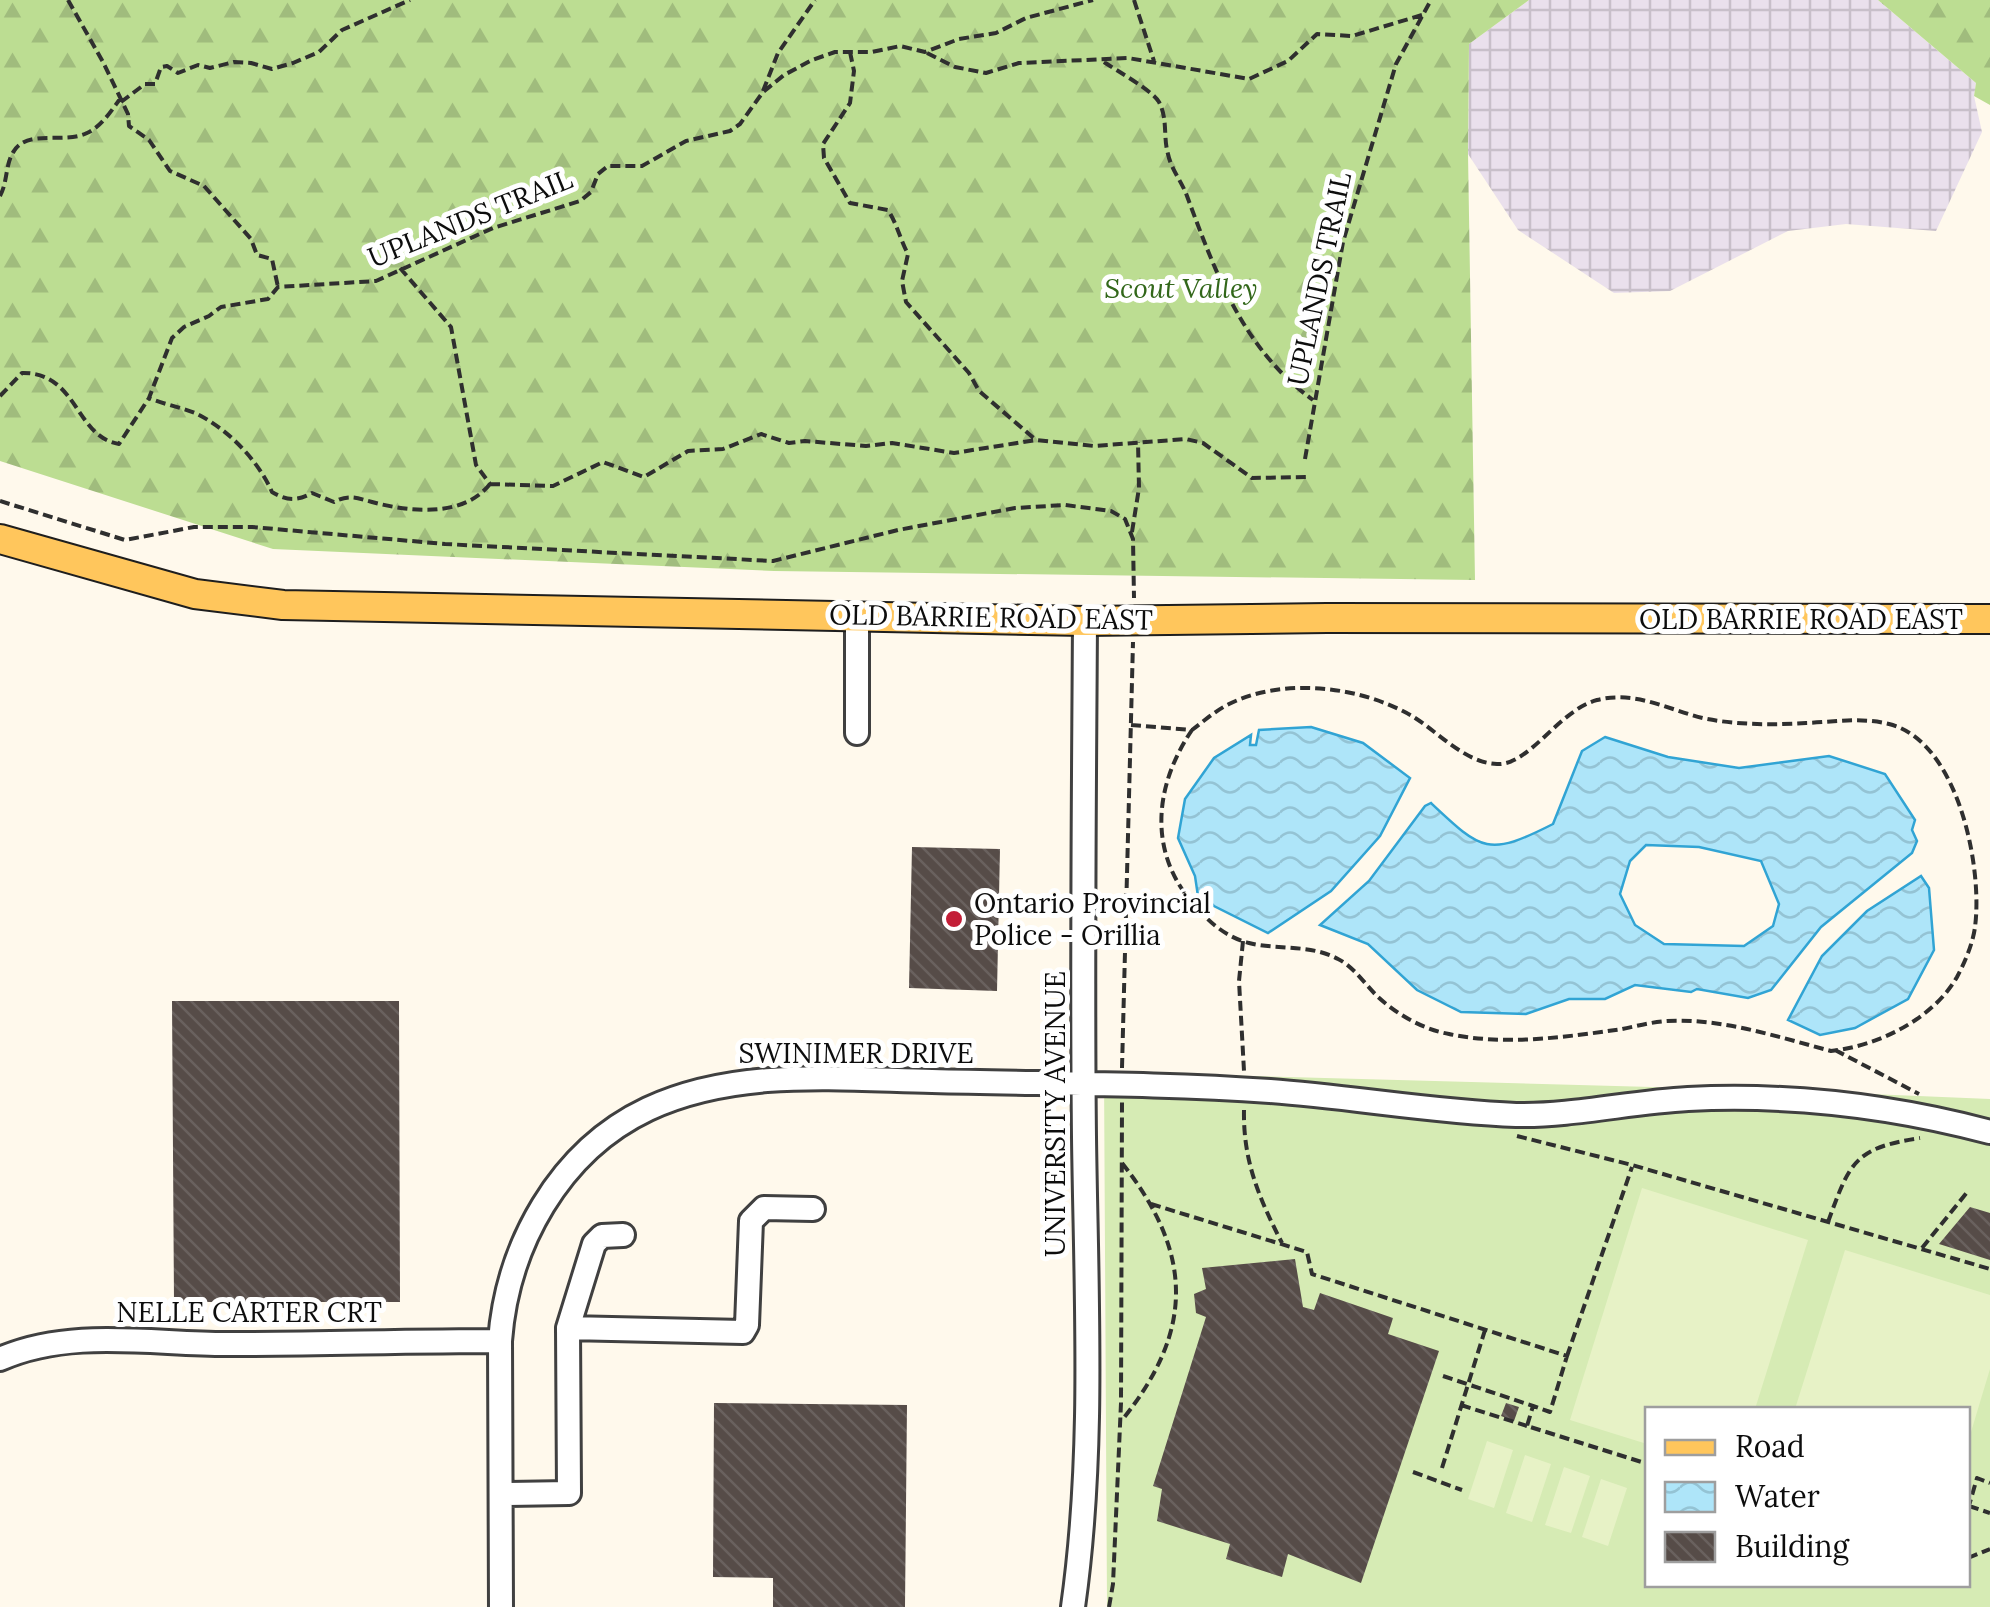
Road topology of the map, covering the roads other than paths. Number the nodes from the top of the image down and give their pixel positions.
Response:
1 (0, 539) edge
2 (857, 616) junction
3 (1990, 619) edge
4 (1085, 621) junction
5 (857, 733) dead end
6 (1084, 1084) junction
7 (1990, 1132) edge
8 (813, 1209) dead end
9 (624, 1235) dead end
10 (568, 1328) junction
11 (500, 1341) junction
12 (0, 1359) edge
13 (502, 1494) junction
14 (502, 1607) edge
15 (1073, 1607) edge

1 - 2 main road, OLD BARRIE ROAD EAST
2 - 4 main road, OLD BARRIE ROAD EAST
2 - 5 street
3 - 4 main road, OLD BARRIE ROAD EAST
4 - 6 street, UNIVERSITY AVENUE
6 - 7 street, SWINIMER DRIVE
6 - 11 street, SWINIMER DRIVE
6 - 15 street, UNIVERSITY AVENUE
8 - 10 street
9 - 10 street
10 - 13 street
11 - 12 street, NELLE CARTER CRT
11 - 13 street, SWINIMER DRIVE
13 - 14 street, SWINIMER DRIVE

